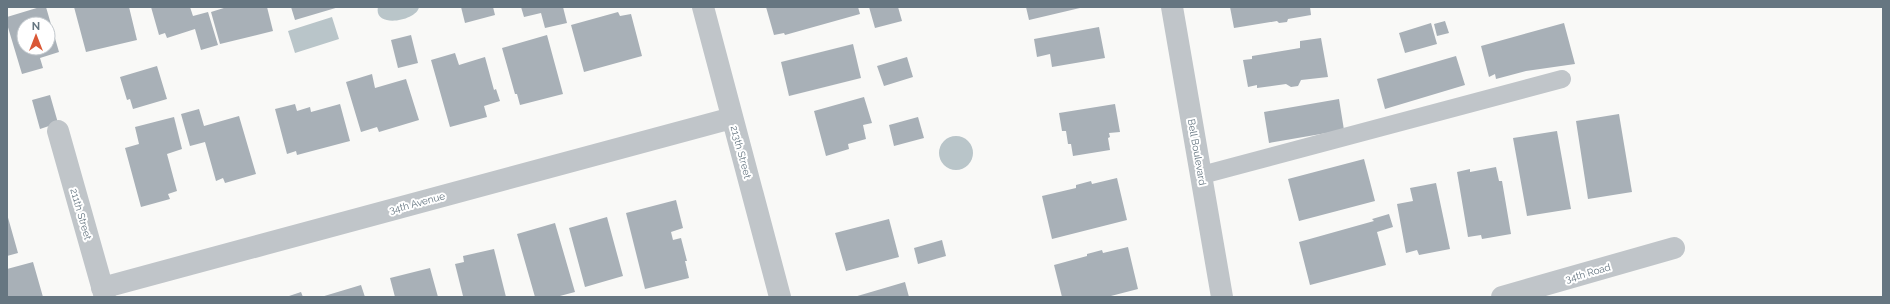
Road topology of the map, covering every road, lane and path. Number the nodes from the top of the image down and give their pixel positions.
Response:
1 (703, 7) edge
2 (1172, 7) edge
3 (1562, 79) dead end
4 (732, 118) junction
5 (58, 131) dead end
6 (1202, 175) junction
7 (1674, 248) dead end
8 (104, 293) edge
9 (780, 297) edge
10 (1222, 297) edge
11 (1502, 297) edge

1 - 4 street, 213th Street
2 - 6 street, Bell Boulevard
3 - 6 lane
4 - 8 street, 34th Avenue
4 - 9 street, 213th Street
5 - 8 street, 211th Street
6 - 10 street, Bell Boulevard
7 - 11 street, 34th Road

